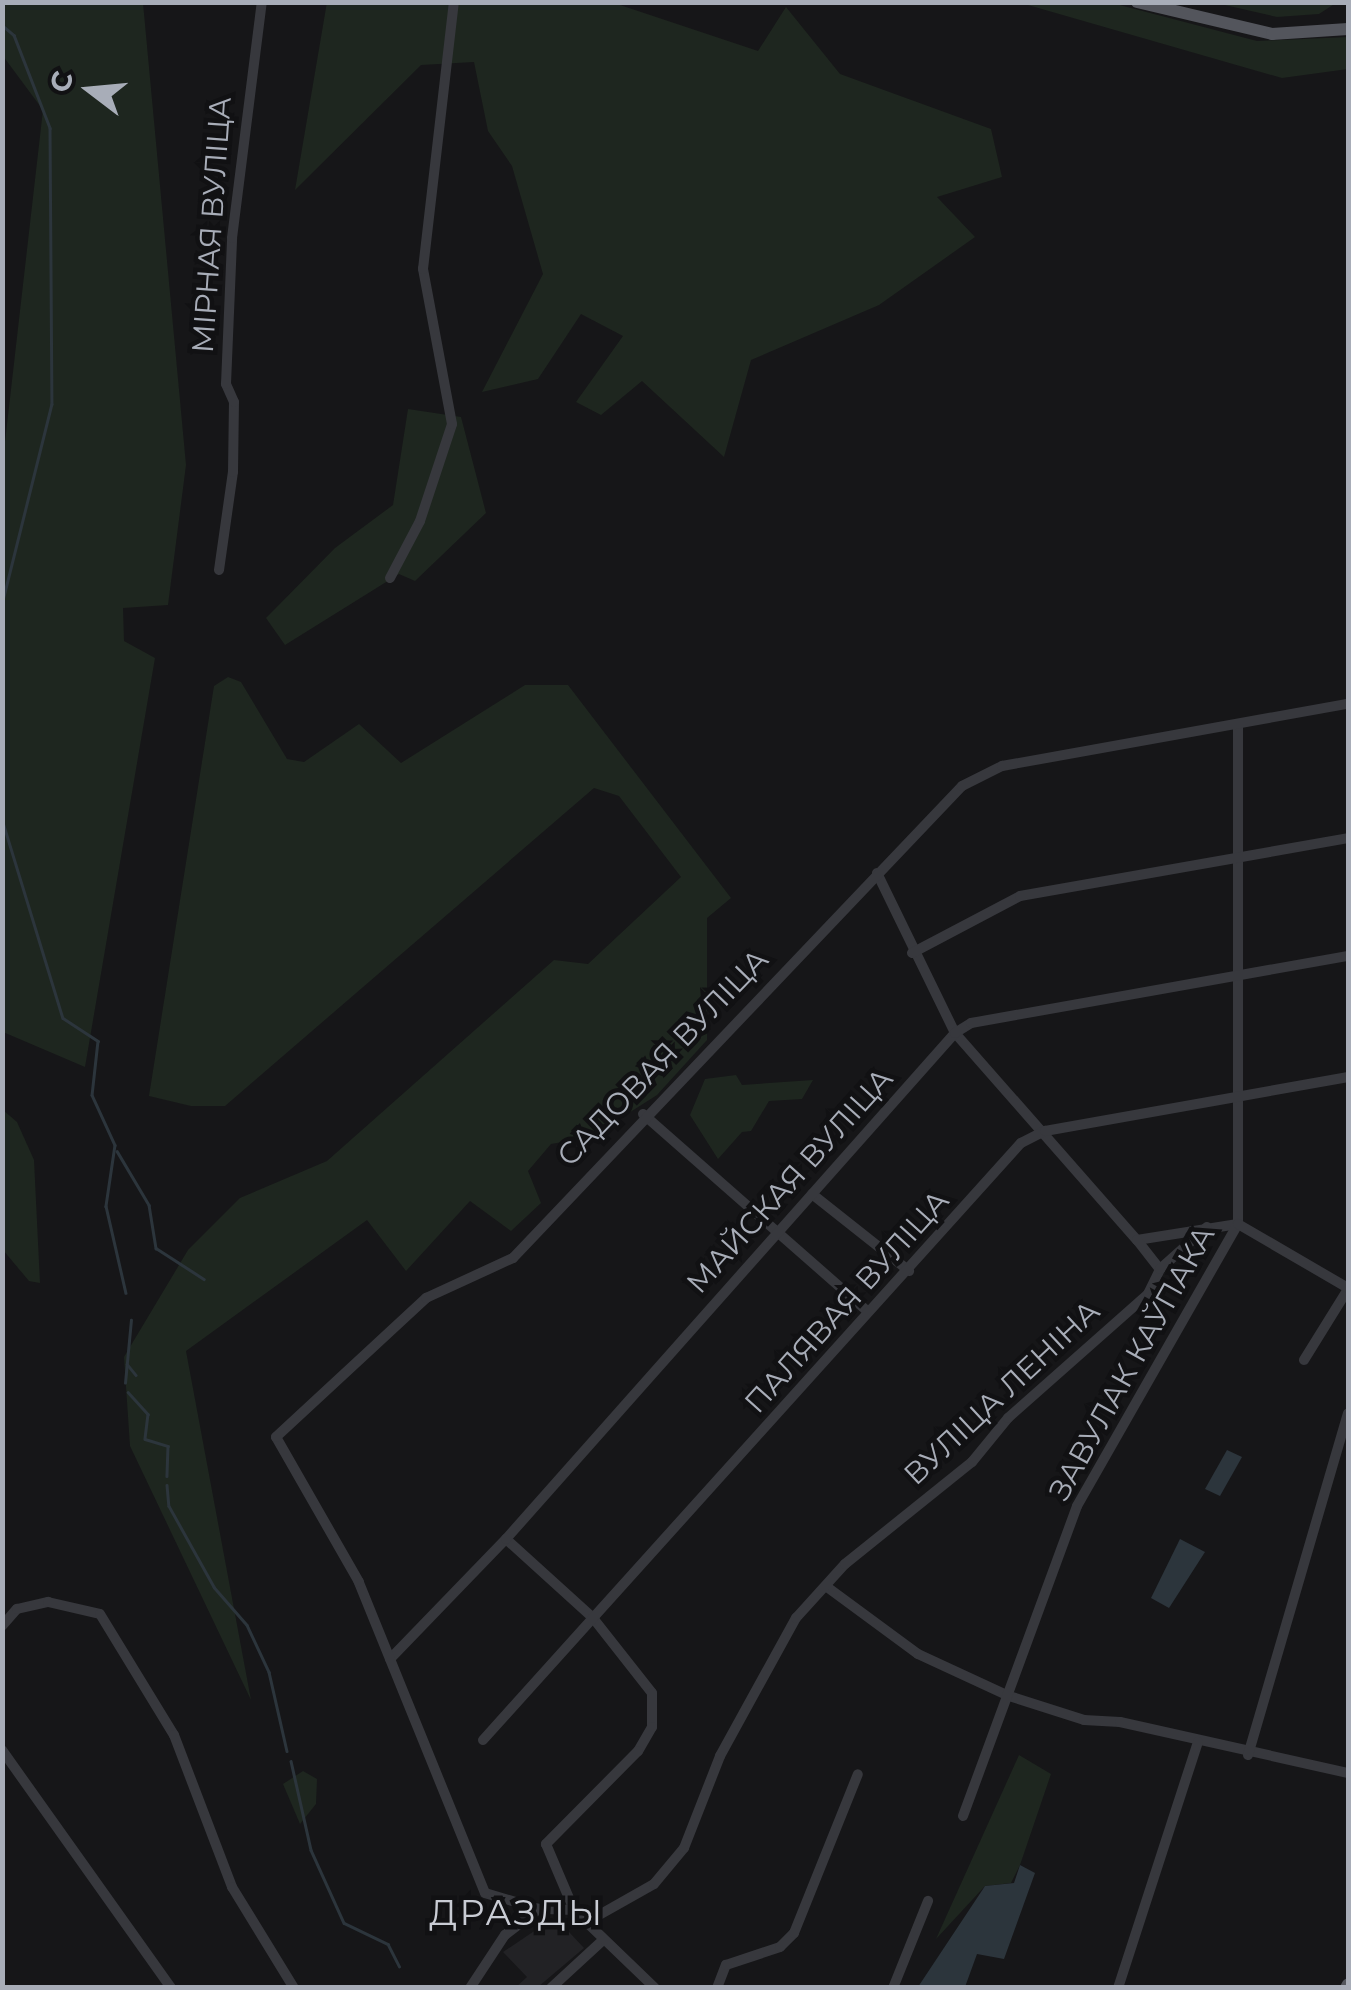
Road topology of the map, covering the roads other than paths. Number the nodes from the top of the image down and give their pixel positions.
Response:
1 (262, 2) edge
2 (454, 2) edge
3 (1137, 2) edge
4 (1348, 29) edge
5 (219, 570) dead end
6 (390, 578) dead end
7 (1348, 704) edge
8 (1238, 724) junction
9 (1348, 838) edge
10 (1236, 858) junction
11 (877, 873) junction
12 (912, 953) junction
13 (1348, 956) edge
14 (1236, 979) junction
15 (955, 1033) junction
16 (1348, 1077) edge
17 (1238, 1098) junction
18 (643, 1114) junction
19 (1045, 1131) junction
20 (812, 1194) junction
21 (1238, 1224) junction
22 (1208, 1226) junction
23 (776, 1228) junction
24 (1137, 1240) junction
25 (1160, 1270) junction
26 (908, 1271) junction
27 (1348, 1288) edge
28 (867, 1310) junction
29 (1304, 1360) dead end
30 (1348, 1413) edge
31 (506, 1539) junction
32 (828, 1587) junction
33 (594, 1618) junction
34 (2, 1626) edge
35 (390, 1659) junction
36 (1010, 1696) junction
37 (483, 1740) dead end
38 (1198, 1742) junction
39 (2, 1750) edge
40 (1248, 1755) junction
41 (858, 1774) dead end
42 (1348, 1774) edge
43 (962, 1816) dead end
44 (928, 1901) dead end
45 (539, 1909) junction
46 (574, 1910) junction
47 (585, 1923) junction
48 (602, 1941) junction
49 (171, 1988) edge
50 (294, 1988) edge
51 (470, 1988) edge
52 (551, 1988) edge
53 (655, 1988) edge
54 (717, 1988) edge
55 (893, 1988) edge
56 (1118, 1988) edge

1 - 5 street, МІРНАЯ ВУЛІЦА
2 - 6 street
3 - 4 main road
7 - 8 street, САДОВАЯ ВУЛІЦА
8 - 10 street
8 - 11 street, САДОВАЯ ВУЛІЦА
9 - 10 street
10 - 12 street
10 - 14 street
11 - 12 street
11 - 18 street, САДОВАЯ ВУЛІЦА
12 - 15 street
13 - 14 street
14 - 15 street
14 - 17 street
15 - 19 street
15 - 20 street, МАЙСКАЯ ВУЛІЦА
16 - 17 street, ПАЛЯВАЯ ВУЛІЦА
17 - 19 street, ПАЛЯВАЯ ВУЛІЦА
17 - 21 street
18 - 23 street
18 - 35 street, САДОВАЯ ВУЛІЦА
19 - 24 street
19 - 26 street, ПАЛЯВАЯ ВУЛІЦА
20 - 23 street, МАЙСКАЯ ВУЛІЦА
20 - 26 street
21 - 22 street
21 - 27 street, ЗАВУЛАК КАЎПАКА
21 - 36 street, ЗАВУЛАК КАЎПАКА
22 - 24 street
22 - 25 street, ВУЛІЦА ЛЕНІНА
23 - 28 street
23 - 31 street, МАЙСКАЯ ВУЛІЦА
24 - 25 street
25 - 32 street, ВУЛІЦА ЛЕНІНА
26 - 28 street, ПАЛЯВАЯ ВУЛІЦА
27 - 29 street, ЗАВУЛАК КАЎПАКА
28 - 33 street, ПАЛЯВАЯ ВУЛІЦА
30 - 40 street
31 - 33 street
31 - 35 street, МАЙСКАЯ ВУЛІЦА
32 - 36 street
32 - 47 street, ВУЛІЦА ЛЕНІНА
33 - 37 street, ПАЛЯВАЯ ВУЛІЦА
33 - 46 street
34 - 50 street
35 - 45 street
36 - 38 street
36 - 43 street, ЗАВУЛАК КАЎПАКА
38 - 40 street
38 - 56 street
39 - 49 street
40 - 42 street
41 - 54 street
44 - 55 street
45 - 46 street
45 - 51 street
46 - 47 street
47 - 48 street
48 - 52 street
48 - 53 street

